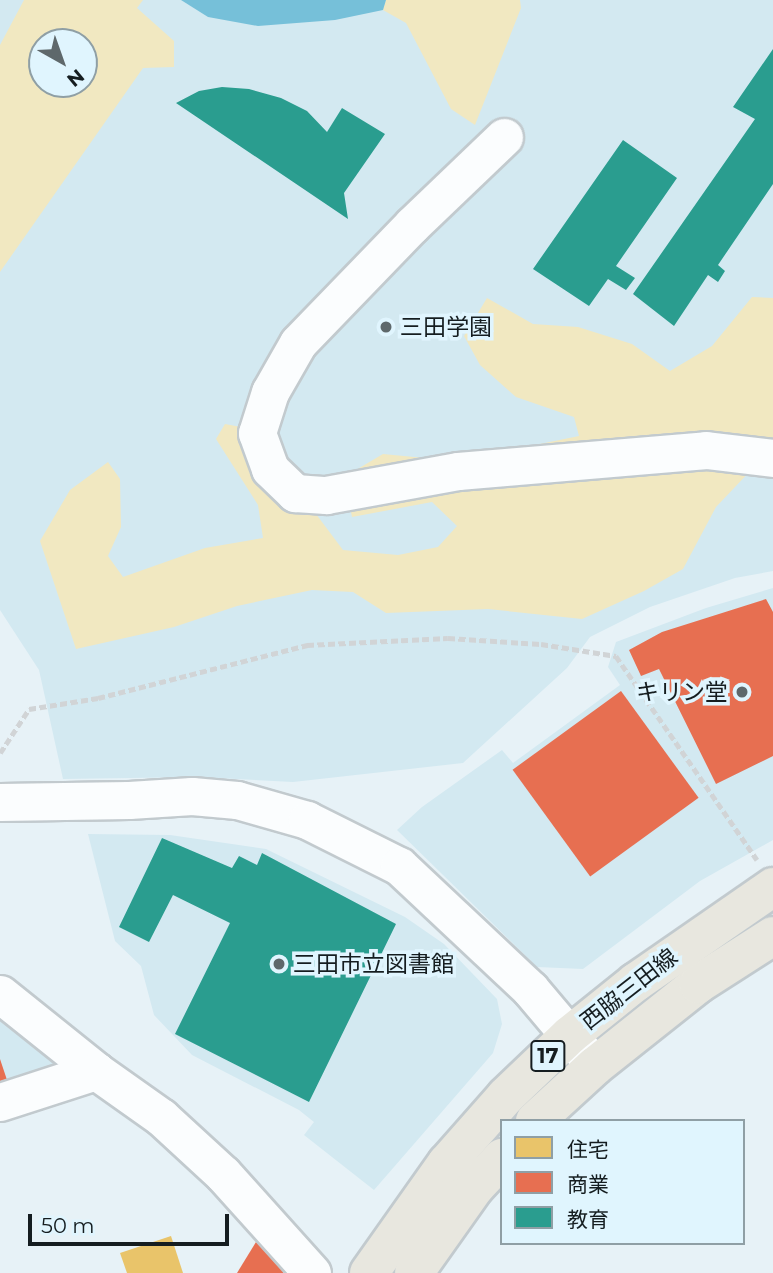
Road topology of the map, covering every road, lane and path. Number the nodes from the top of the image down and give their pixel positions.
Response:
1 (504, 137) dead end
2 (773, 458) edge
3 (0, 753) edge
4 (0, 802) edge
5 (765, 874) edge
6 (773, 936) edge
7 (0, 994) edge
8 (570, 1035) junction
9 (595, 1066) junction
10 (96, 1071) junction
11 (0, 1102) edge
12 (537, 1119) edge
13 (500, 1160) edge
14 (312, 1273) edge
15 (369, 1273) edge
16 (414, 1273) edge

1 - 2 street
3 - 5 path
4 - 8 street
5 - 8 main road, 西脇三田線 / 17
6 - 9 main road, 西脇三田線 / 17
7 - 10 street
8 - 9 street
8 - 15 main road, 西脇三田線 / 17
9 - 12 main road, 西脇三田線 / 17
10 - 11 street
10 - 14 street
13 - 16 main road

